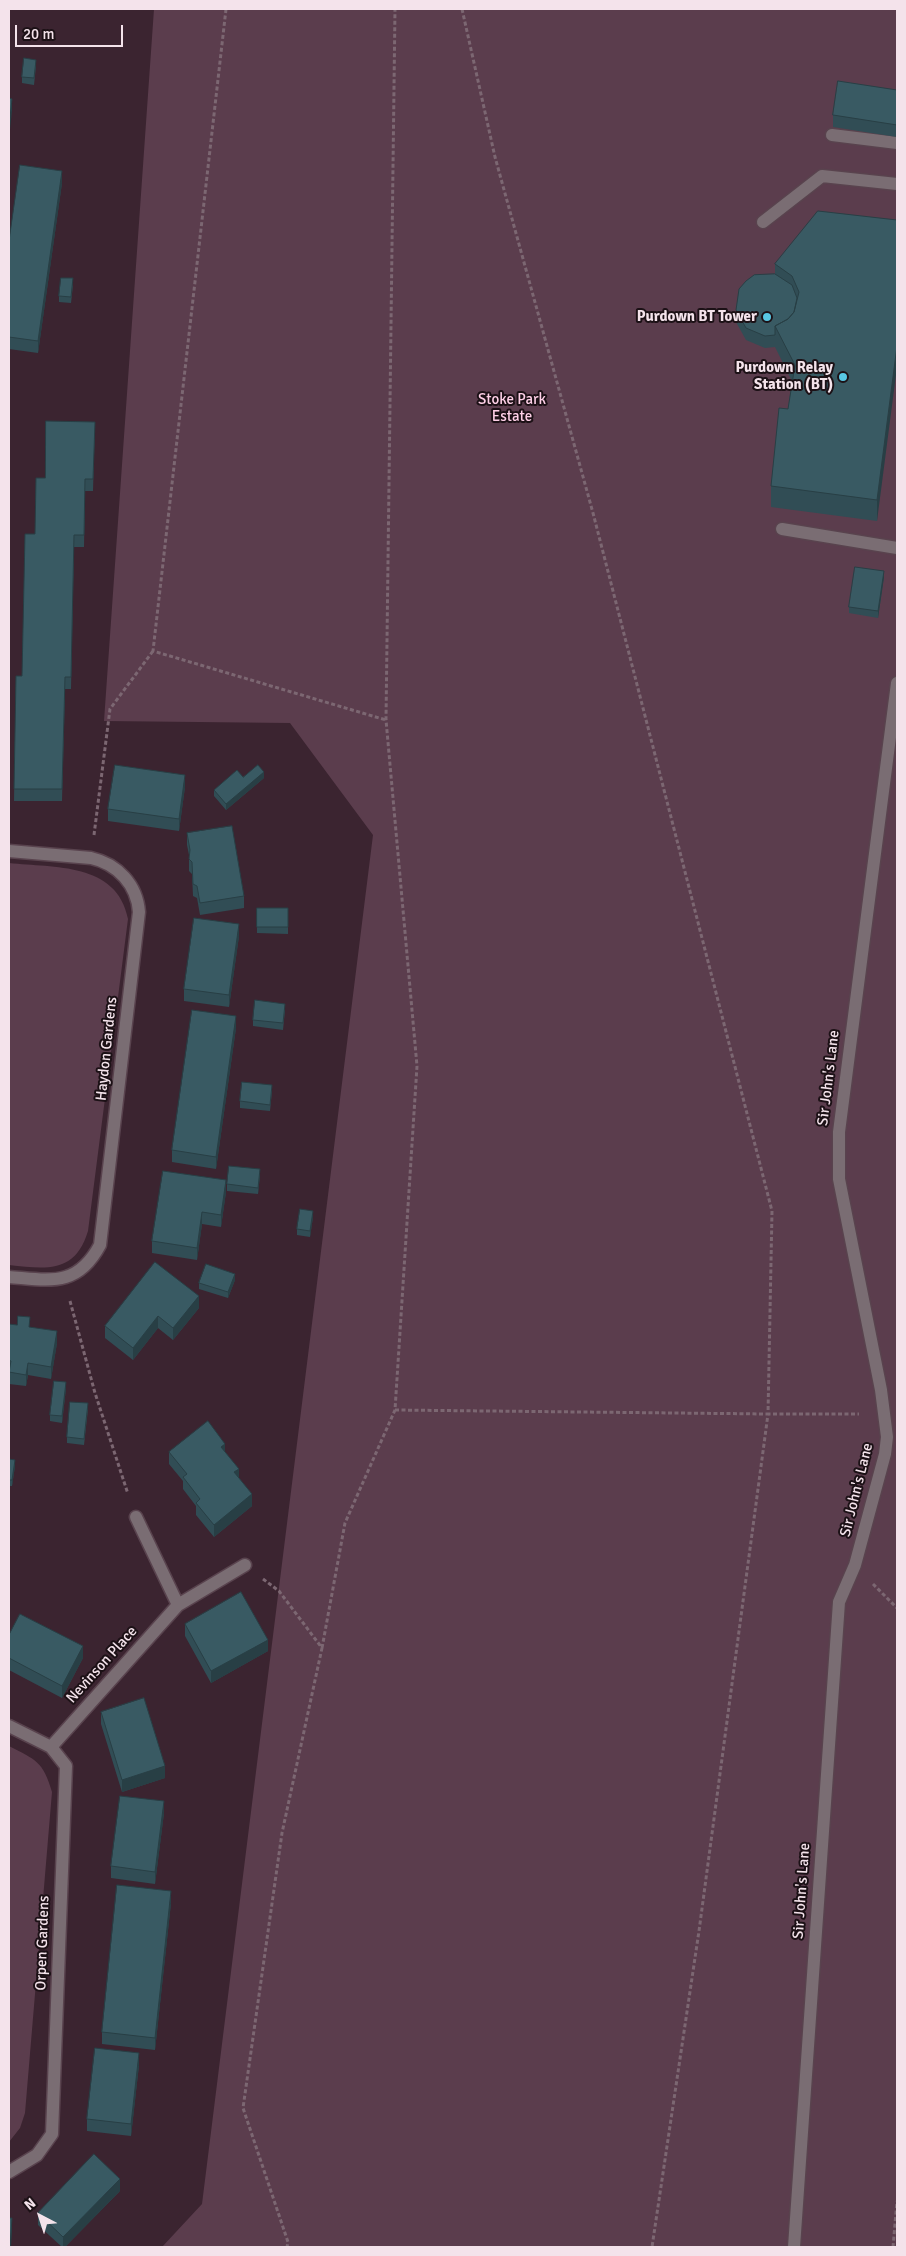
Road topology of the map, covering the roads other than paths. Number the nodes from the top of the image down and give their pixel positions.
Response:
1 (832, 135) dead end
2 (897, 143) edge
3 (897, 184) edge
4 (763, 222) dead end
5 (782, 529) dead end
6 (897, 548) edge
7 (897, 683) edge
8 (9, 850) edge
9 (9, 1277) edge
10 (136, 1517) road end
11 (245, 1565) dead end
12 (178, 1605) junction
13 (9, 1726) edge
14 (51, 1747) junction
15 (9, 2172) edge
16 (794, 2247) edge

1 - 2 street
3 - 4 street
5 - 6 street
7 - 16 street, Sir John's Lane
8 - 9 street, Haydon Gardens
10 - 12 street
11 - 12 street, Nevinson Place
12 - 14 street, Nevinson Place
13 - 14 street, Orpen Gardens
14 - 15 street, Orpen Gardens

